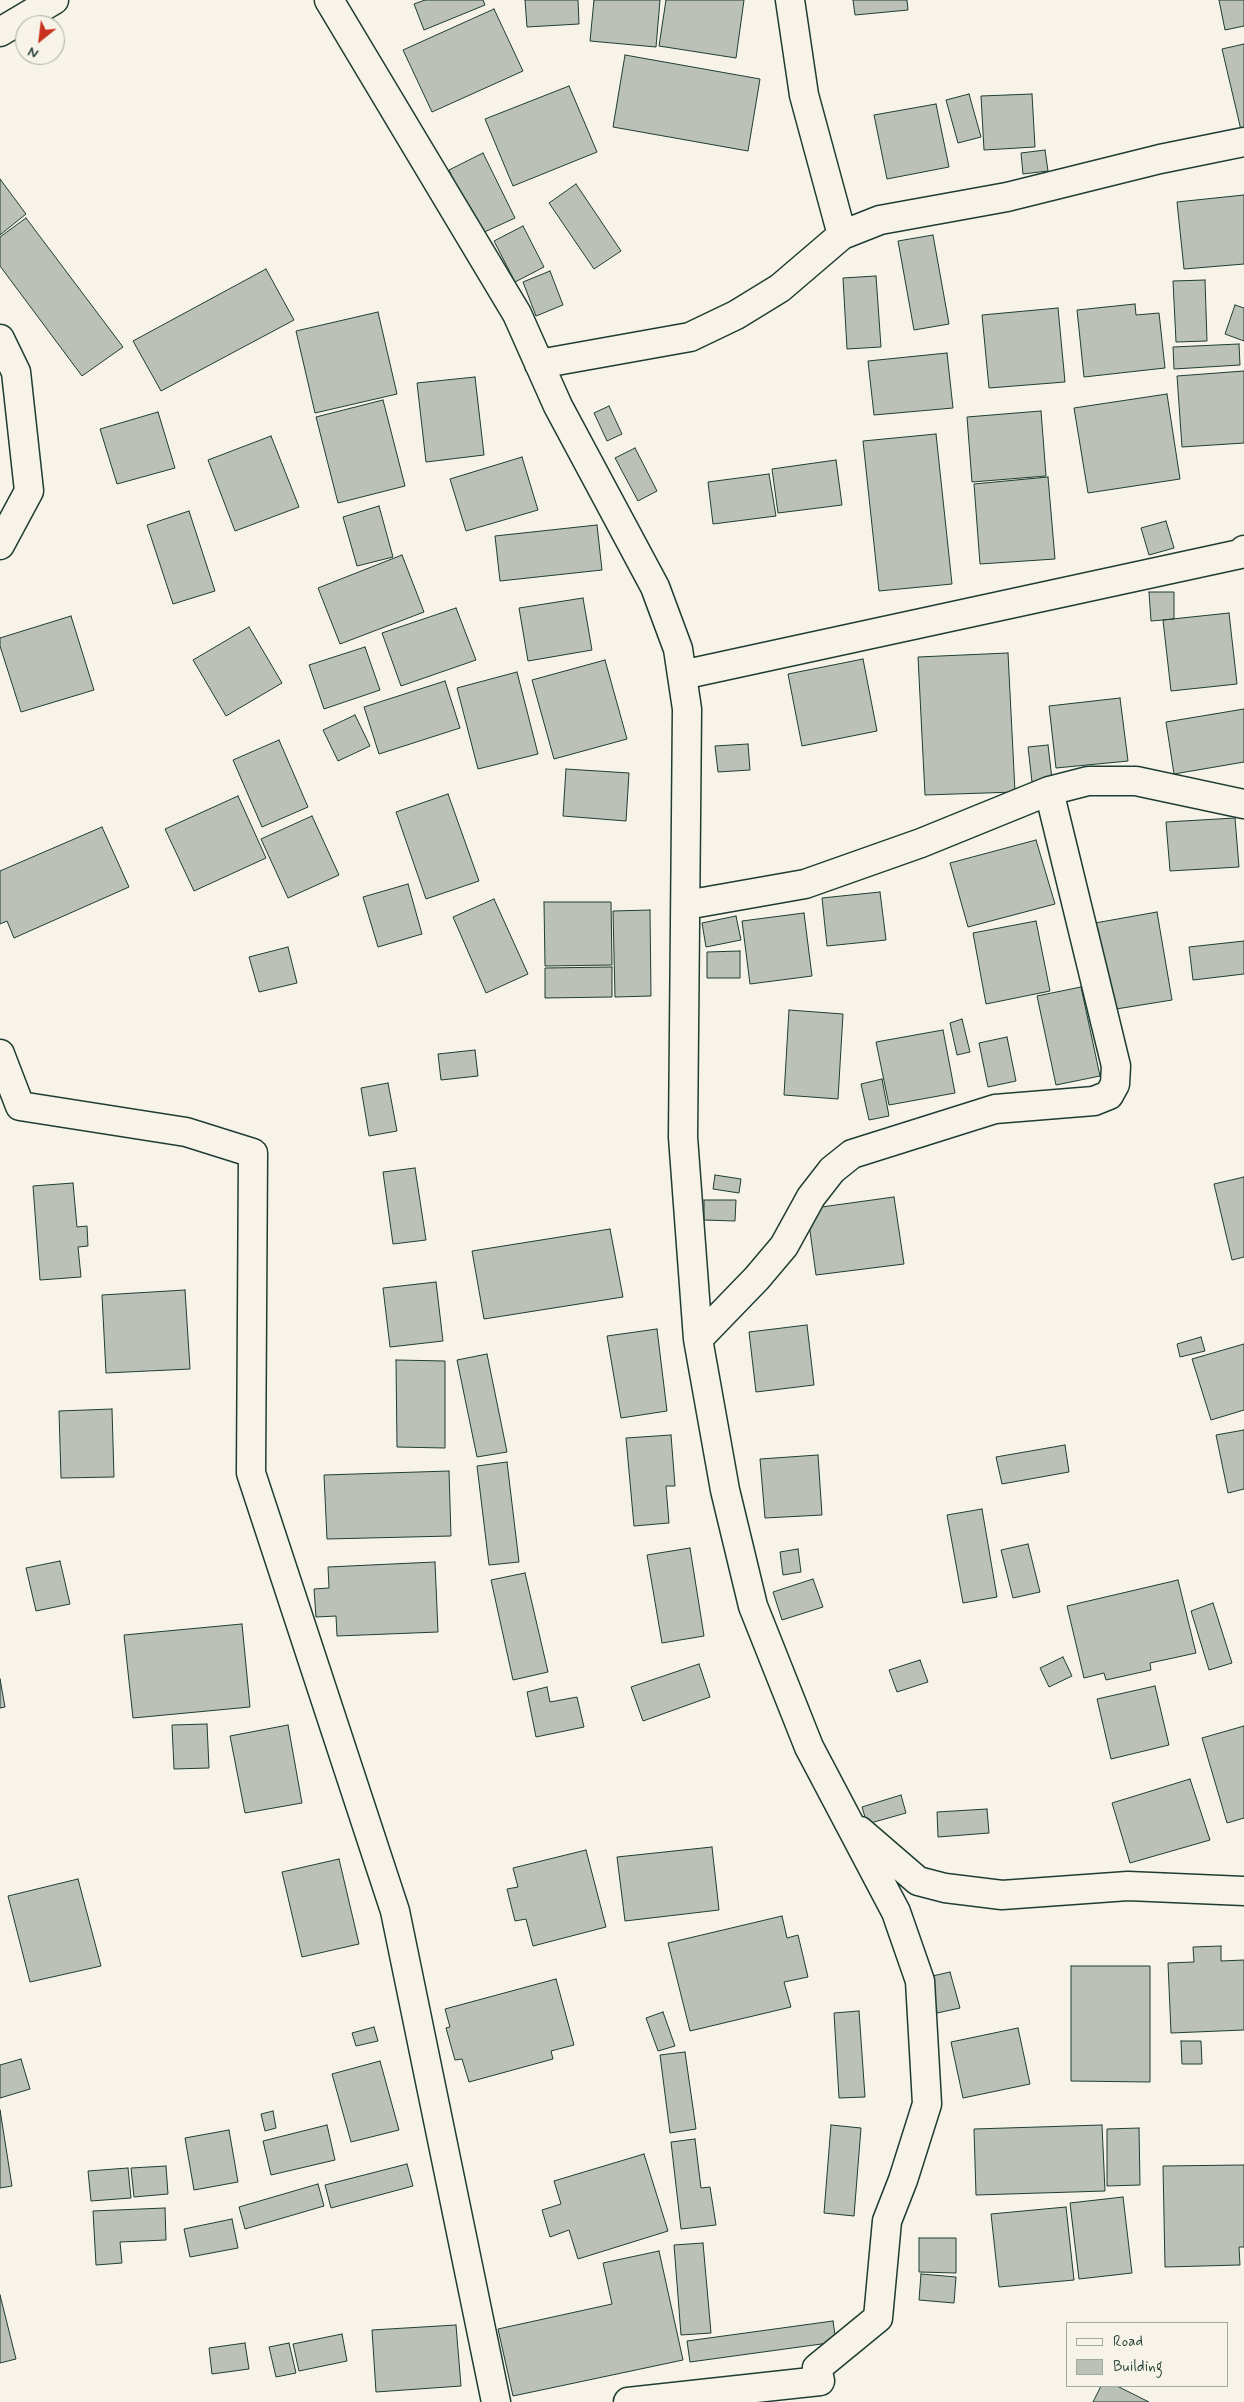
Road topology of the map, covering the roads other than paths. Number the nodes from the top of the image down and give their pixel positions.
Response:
1 (54, 0) edge
2 (329, 0) edge
3 (790, 0) edge
4 (0, 32) edge
5 (1244, 142) edge
6 (842, 235) junction
7 (0, 339) edge
8 (539, 364) junction
9 (0, 545) edge
10 (1244, 550) edge
11 (682, 675) junction
12 (1049, 791) junction
13 (1244, 804) edge
14 (686, 905) junction
15 (0, 1054) edge
16 (698, 1339) junction
17 (847, 1820) junction
18 (1244, 1891) edge
19 (821, 2392) edge
20 (496, 2402) edge
21 (628, 2402) edge

1 - 4 street
2 - 8 street
3 - 6 street
5 - 6 street
6 - 8 street
7 - 9 street
8 - 11 street
10 - 11 street
11 - 14 street
12 - 13 street
12 - 14 street
12 - 16 street
14 - 16 street
15 - 20 street
16 - 17 street
17 - 18 street
17 - 19 street
19 - 21 street

